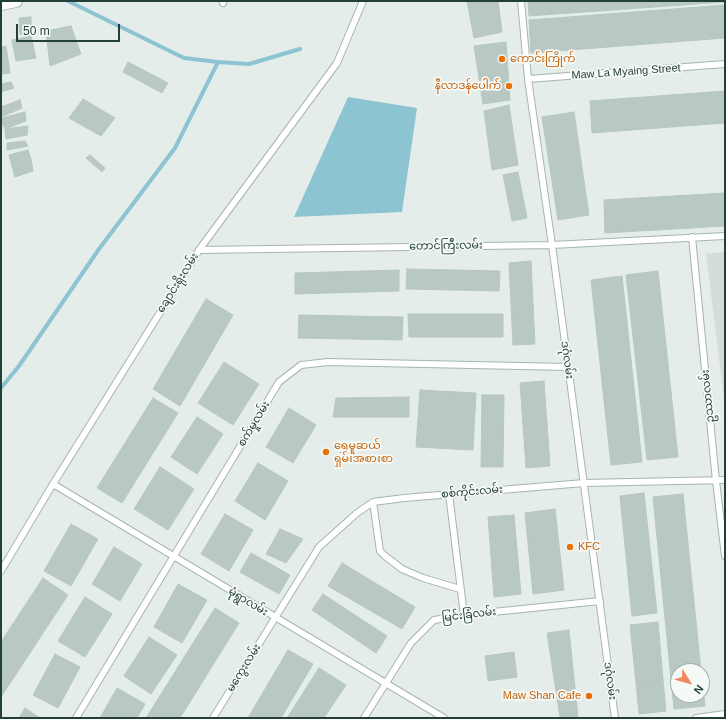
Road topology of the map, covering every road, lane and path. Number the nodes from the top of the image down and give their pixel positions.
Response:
1 (16, 1) edge
2 (362, 1) edge
3 (521, 1) edge
4 (1, 4) edge
5 (725, 64) edge
6 (528, 79) junction
7 (725, 236) edge
8 (692, 237) junction
9 (552, 245) junction
10 (199, 250) junction
11 (568, 367) junction
12 (725, 480) edge
13 (716, 481) junction
14 (584, 483) junction
15 (53, 484) junction
16 (449, 494) junction
17 (373, 502) junction
18 (725, 556) edge
19 (173, 557) junction
20 (1, 571) edge
21 (460, 590) junction
22 (600, 601) junction
23 (464, 615) junction
24 (275, 618) junction
25 (385, 684) junction
26 (725, 714) edge
27 (76, 718) edge
28 (213, 718) edge
29 (364, 718) edge
30 (444, 718) edge
31 (615, 718) edge
32 (696, 718) edge

1 - 4 street
2 - 10 lane, ချောင်းရိုးလမ်း
3 - 6 lane, ဒဂုံလမ်း
5 - 6 lane, Maw La Myaing Street
6 - 9 lane, ဒဂုံလမ်း
7 - 8 lane, တောင်ကြီးလမ်း
8 - 9 lane, တောင်ကြီးလမ်း
8 - 13 lane, ဥဿာလမ်း
9 - 10 lane, တောင်ကြီးလမ်း
9 - 11 lane, ဒဂုံလမ်း
10 - 15 lane, ချောင်းရိုးလမ်း
11 - 14 lane, ဒဂုံလမ်း
11 - 19 lane, စက်မှုလမ်း
12 - 13 lane, စစ်ကိုင်းလမ်း
13 - 14 lane, စစ်ကိုင်းလမ်း
13 - 18 lane, ဥဿာလမ်း
14 - 16 lane, စစ်ကိုင်းလမ်း
14 - 22 lane, ဒဂုံလမ်း
15 - 19 lane, မုံရွာလမ်း
15 - 20 lane, ချောင်းရိုးလမ်း
16 - 17 lane, စစ်ကိုင်းလမ်း
16 - 21 lane
17 - 21 lane
17 - 24 lane, စစ်ကိုင်းလမ်း
19 - 24 lane, မုံရွာလမ်း
19 - 27 lane, စက်မှုလမ်း
21 - 23 lane
22 - 23 lane, မြင်းခြံလမ်း
22 - 31 lane, ဒဂုံလမ်း
23 - 25 lane, မြင်းခြံလမ်း
24 - 25 lane, မုံရွာလမ်း
24 - 28 lane, မကွေးလမ်း
25 - 29 lane, မြင်းခြံလမ်း
25 - 30 lane, မုံရွာလမ်း
26 - 32 lane

